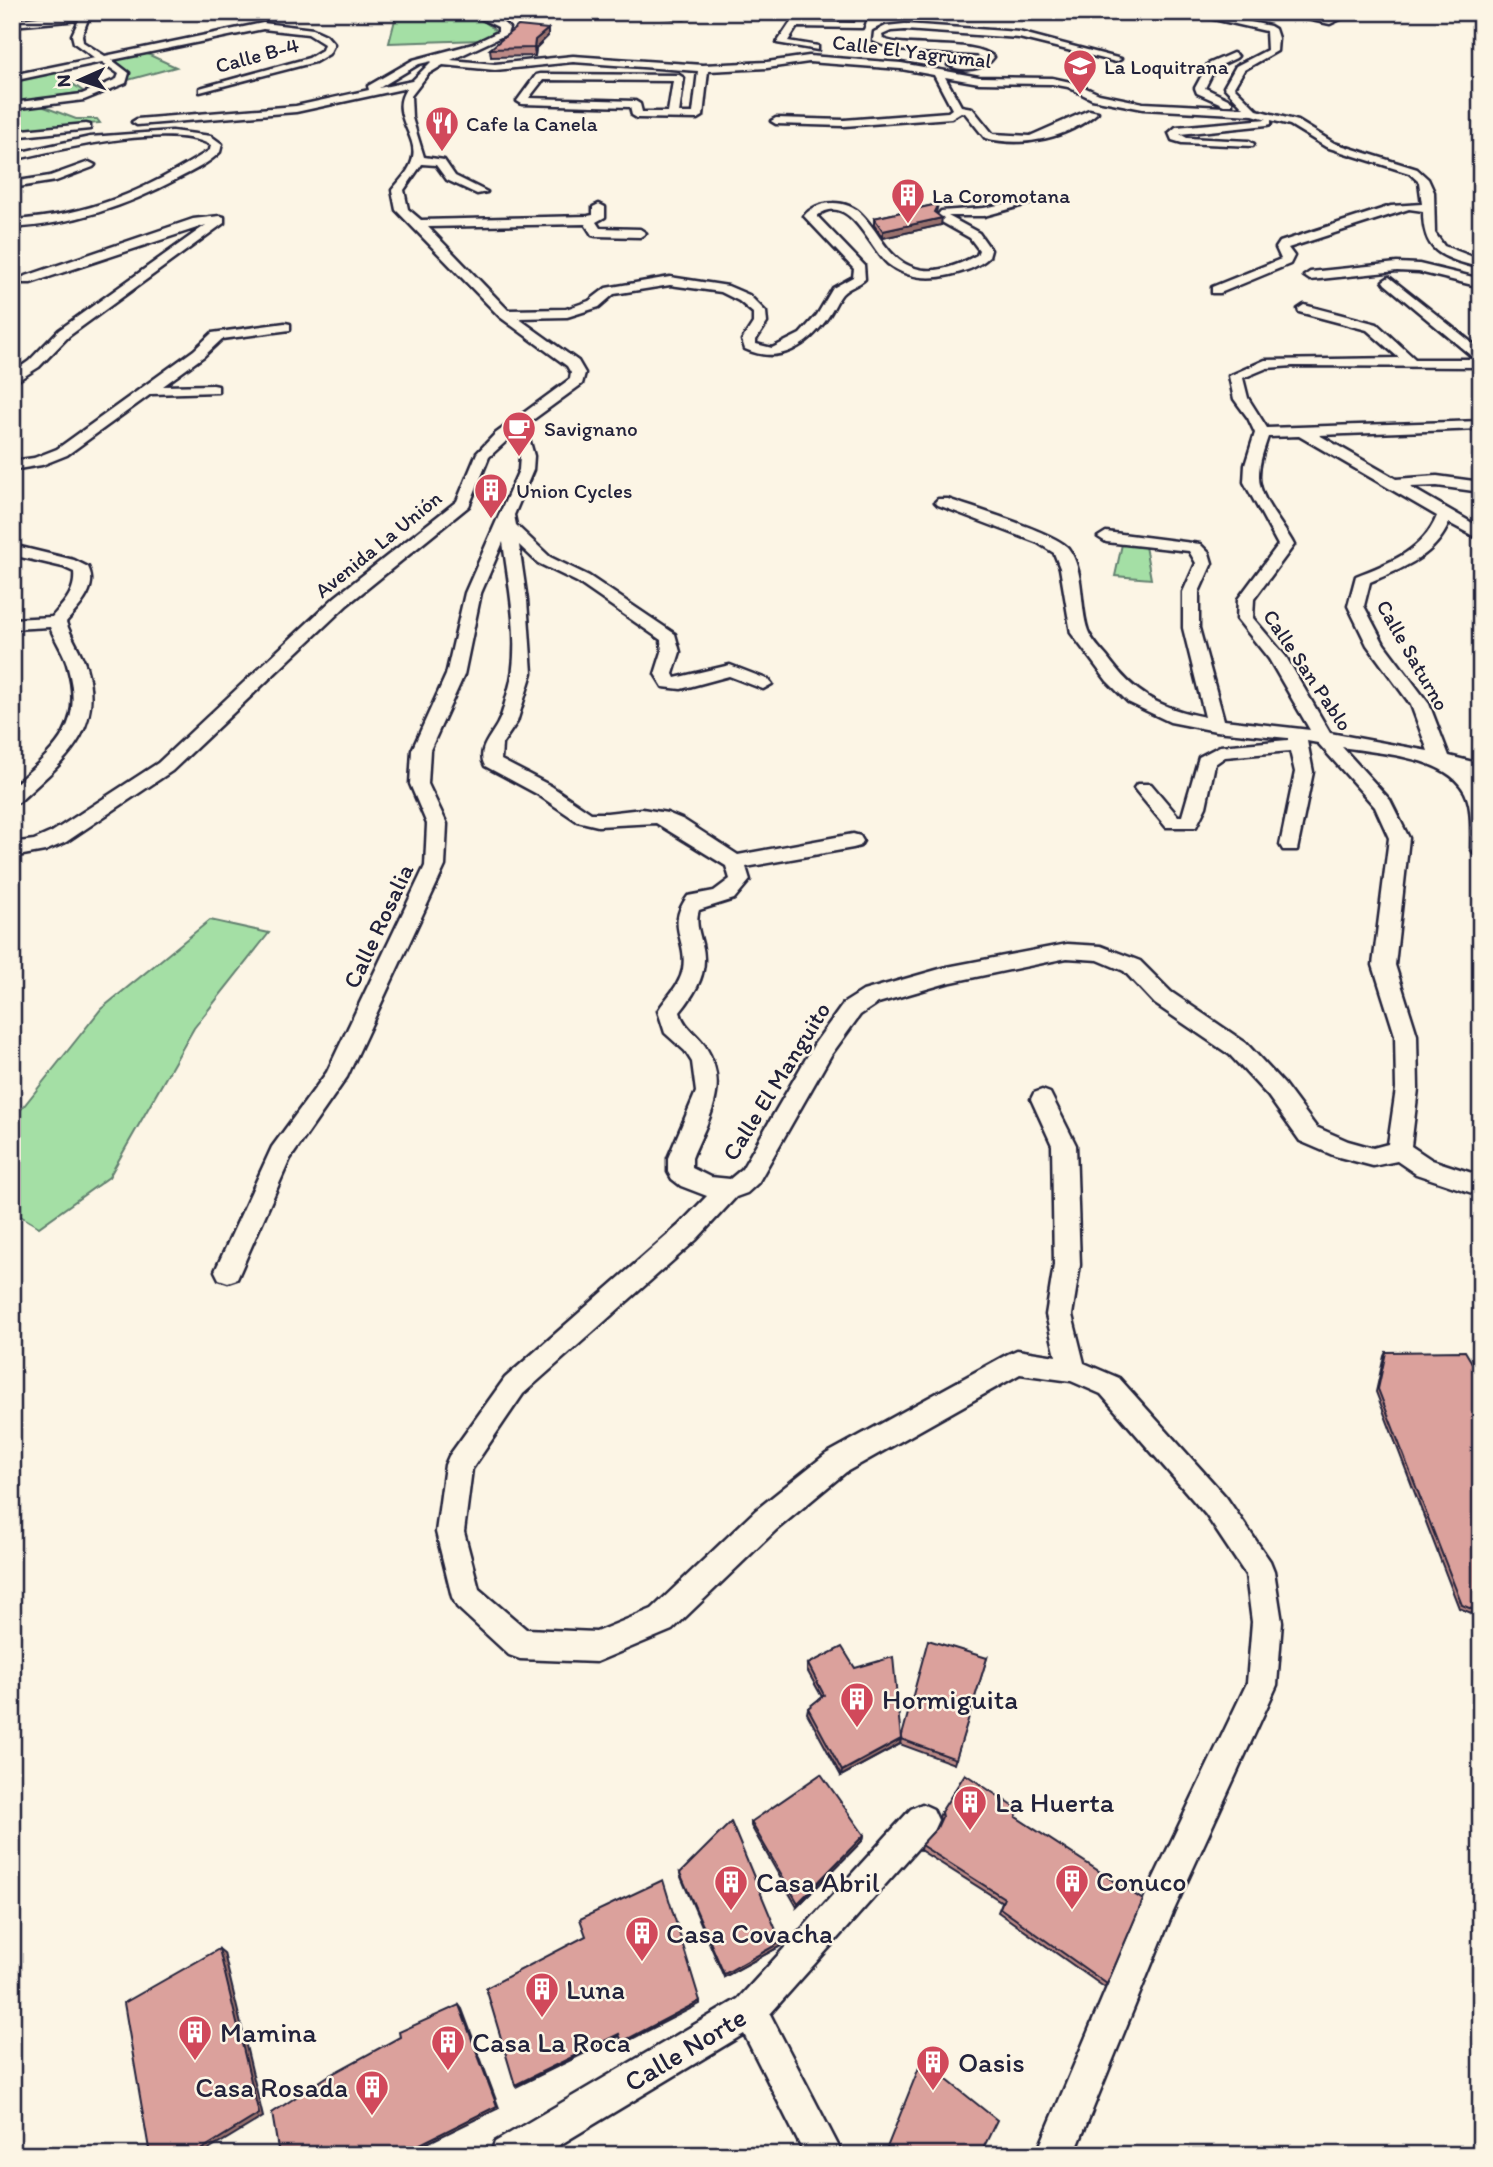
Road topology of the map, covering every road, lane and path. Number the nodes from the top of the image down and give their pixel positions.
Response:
1 (141, 12) edge
2 (472, 12) edge
3 (632, 12) edge
4 (684, 12) edge
5 (1188, 12) edge
6 (1279, 12) edge
7 (1351, 12) edge
8 (804, 13) edge
9 (87, 14) edge
10 (863, 14) edge
11 (12, 23) edge
12 (787, 34) junction
13 (827, 37) dead end
14 (823, 48) dead end
15 (835, 49) dead end
16 (458, 51) junction
17 (1233, 56) dead end
18 (102, 59) junction
19 (809, 59) junction
20 (1116, 59) dead end
21 (438, 61) junction
22 (416, 62) junction
23 (901, 66) junction
24 (404, 68) junction
25 (703, 68) junction
26 (424, 72) junction
27 (938, 74) junction
28 (12, 78) edge
29 (385, 86) junction
30 (408, 89) junction
31 (204, 90) dead end
32 (12, 106) edge
33 (956, 108) junction
34 (1093, 112) dead end
35 (1250, 112) junction
36 (673, 116) junction
37 (776, 121) dead end
38 (1284, 121) junction
39 (131, 123) dead end
40 (104, 125) dead end
41 (12, 134) edge
42 (136, 137) junction
43 (211, 139) junction
44 (1249, 144) dead end
45 (189, 146) junction
46 (12, 157) edge
47 (419, 160) junction
48 (199, 163) junction
49 (89, 165) dead end
50 (12, 185) edge
51 (481, 192) dead end
52 (1037, 200) dead end
53 (599, 207) dead end
54 (1430, 208) junction
55 (589, 220) junction
56 (415, 223) junction
57 (12, 224) edge
58 (640, 233) dead end
59 (1481, 264) edge
60 (1310, 276) dead end
61 (27, 280) dead end
62 (1389, 281) dead end
63 (1481, 283) edge
64 (1216, 290) dead end
65 (1304, 309) dead end
66 (505, 314) junction
67 (285, 327) dead end
68 (1481, 357) edge
69 (1410, 362) junction
70 (1481, 363) edge
71 (12, 380) edge
72 (213, 389) dead end
73 (149, 390) junction
74 (1481, 425) edge
75 (512, 428) junction
76 (1303, 432) junction
77 (1262, 433) junction
78 (12, 466) edge
79 (1393, 484) junction
80 (1481, 487) edge
81 (943, 502) dead end
82 (1446, 514) junction
83 (509, 522) junction
84 (1481, 535) edge
85 (1106, 537) dead end
86 (12, 550) edge
87 (57, 622) junction
88 (12, 624) edge
89 (763, 684) dead end
90 (1216, 725) junction
91 (1323, 737) junction
92 (1296, 739) junction
93 (61, 755) junction
94 (1441, 760) junction
95 (1481, 774) edge
96 (12, 779) edge
97 (1144, 788) dead end
98 (12, 798) edge
99 (853, 841) dead end
100 (1290, 845) dead end
101 (1481, 848) edge
102 (12, 850) edge
103 (734, 862) junction
104 (1042, 1099) dead end
105 (1400, 1152) junction
106 (1481, 1186) edge
107 (729, 1189) junction
108 (228, 1271) dead end
109 (1073, 1370) junction
110 (922, 1821) dead end
111 (750, 2011) junction
112 (508, 2155) edge
113 (825, 2155) edge
114 (1054, 2155) edge

1 - 9 street
2 - 16 street
3 - 4 street
5 - 35 street
6 - 7 street
8 - 10 street
9 - 11 street
9 - 18 street
10 - 12 street
12 - 13 street
12 - 14 street
15 - 19 street
16 - 21 street
16 - 22 street
17 - 35 street
18 - 28 street
18 - 31 street, Calle B-4
18 - 32 street
19 - 23 street, Calle El Yagrumal
19 - 25 street, Calle El Yagrumal
20 - 23 street
21 - 22 street, Calle El Yagrumal
21 - 25 street, Calle El Yagrumal
21 - 26 street
22 - 24 street
23 - 27 street, Calle El Yagrumal
24 - 26 street
24 - 29 street
25 - 36 street
26 - 30 street
27 - 33 street
27 - 35 street, Calle El Yagrumal
29 - 30 street
29 - 39 street
30 - 47 street
33 - 34 street
33 - 37 street
35 - 38 street
36 - 36 street
38 - 44 street
38 - 54 street
40 - 41 street
42 - 43 street
42 - 45 street
42 - 46 street
43 - 45 street
43 - 48 street
45 - 48 street
47 - 51 street
47 - 56 street, Avenida La Unión
48 - 57 street
49 - 50 street
52 - 66 street
53 - 55 street
54 - 59 street
54 - 64 street
55 - 56 street
55 - 58 street
56 - 66 street, Avenida La Unión
60 - 63 street
61 - 71 street
62 - 68 street
65 - 69 street
66 - 75 street, Avenida La Unión
67 - 73 street
69 - 70 street
69 - 77 street
72 - 73 street
73 - 78 street
74 - 76 street
75 - 83 street, Calle Rosalia
75 - 102 street, Avenida La Unión
76 - 77 street
76 - 79 street
77 - 91 street, Calle San Pablo
79 - 80 street
79 - 82 street
81 - 90 street
82 - 84 street
82 - 94 street, Calle Saturno
83 - 89 street
83 - 103 street
83 - 108 street, Calle Rosalia
85 - 90 street
86 - 87 street
87 - 88 street
87 - 93 street
90 - 92 street
91 - 92 street
91 - 94 street
91 - 105 street, Calle San Pablo
92 - 97 street
92 - 100 street
93 - 96 street
93 - 98 street
94 - 95 street
94 - 101 street, Calle Saturno
99 - 103 street
103 - 107 street, Calle El Manguito
104 - 109 street
105 - 106 street
105 - 107 street, Calle El Manguito
107 - 109 street
109 - 114 street
110 - 111 street, Calle Norte
111 - 112 street, Calle Norte
111 - 113 street

